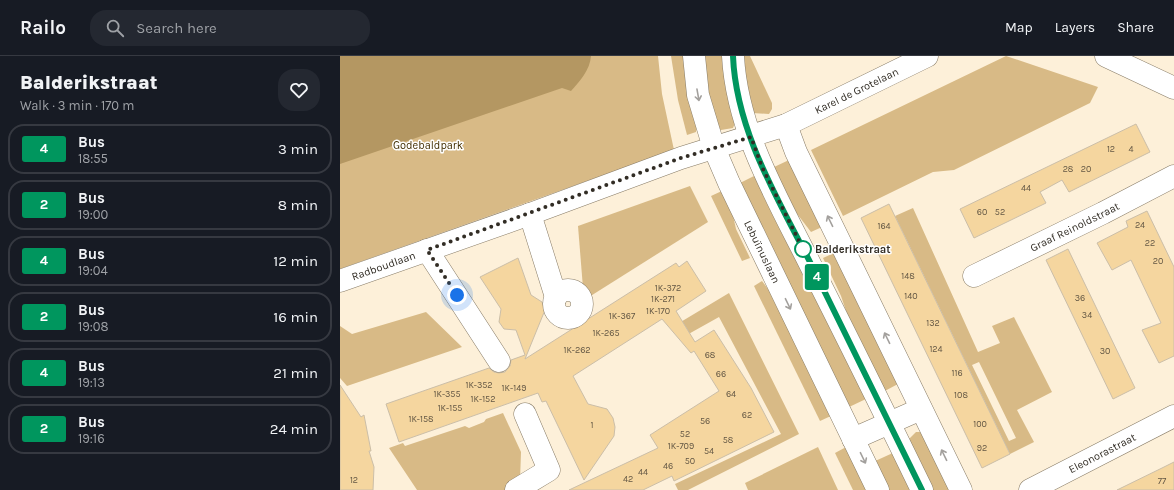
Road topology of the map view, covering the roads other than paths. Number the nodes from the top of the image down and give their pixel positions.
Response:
1 (694, 56) edge
2 (732, 56) edge
3 (927, 56) edge
4 (1106, 56) edge
5 (1174, 88) edge
6 (786, 126) junction
7 (751, 137) junction
8 (714, 148) junction
9 (1174, 176) edge
10 (530, 214) junction
11 (427, 250) junction
12 (974, 276) dead end
13 (340, 281) edge
14 (556, 297) dead end
15 (499, 361) dead end
16 (921, 409) junction
17 (525, 414) dead end
18 (1174, 416) edge
19 (890, 423) junction
20 (853, 439) junction
21 (1062, 483) edge
22 (516, 490) edge
23 (878, 490) edge
24 (922, 490) edge
25 (961, 490) edge
26 (1030, 490) edge

1 -> 8 street, Lebuïnuslaan
2 - 7 street
3 - 6 street, Karel de Grotelaan
4 - 5 street
6 - 7 street
16 -> 6 street
7 - 8 street, Radboudlaan
7 - 19 street
8 - 10 street, Radboudlaan
8 -> 20 street, Lebuïnuslaan
9 - 12 street, Graaf Reinoldstraat
10 - 11 street, Radboudlaan
10 - 14 street
11 - 13 street, Radboudlaan
11 - 15 street, Radboudlaan
16 - 19 street
25 -> 16 street
17 - 22 street
18 - 21 street, Eleonorastraat
19 - 20 street
19 - 24 street
20 -> 23 street, Lebuïnuslaan
21 - 26 street, Eleonorastraat

